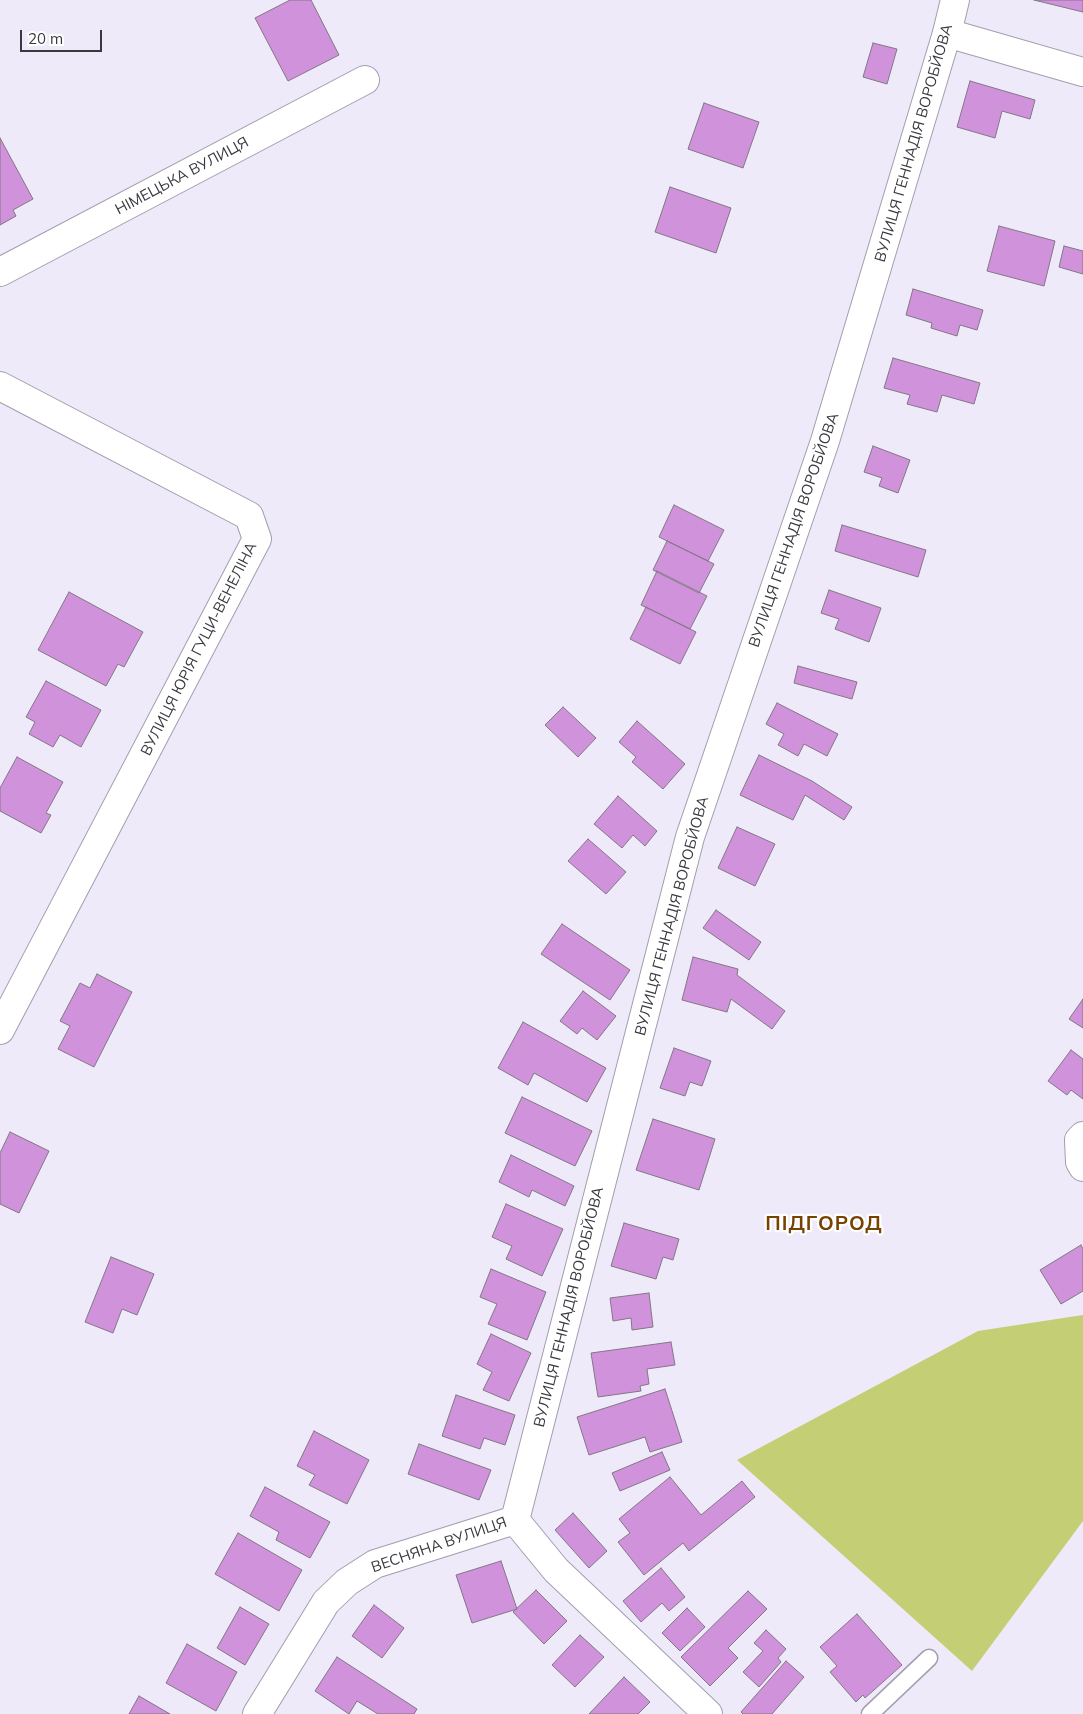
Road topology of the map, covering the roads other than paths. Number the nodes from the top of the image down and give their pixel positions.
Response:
1 (955, 0) edge
2 (947, 32) junction
3 (1083, 72) edge
4 (365, 80) dead end
5 (0, 272) edge
6 (0, 386) edge
7 (0, 1030) edge
8 (1083, 1136) edge
9 (1083, 1167) edge
10 (515, 1520) junction
11 (929, 1658) dead end
12 (258, 1714) edge
13 (708, 1714) edge
14 (870, 1714) edge

1 - 2 street, ВУЛИЦЯ ГЕННАДІЯ ВОРОБЙОВА
2 - 3 street
2 - 10 street, ВУЛИЦЯ ГЕННАДІЯ ВОРОБЙОВА
4 - 5 street, НІМЕЦЬКА ВУЛИЦЯ
6 - 7 street, ВУЛИЦЯ ЮРІЯ ГУЦИ-ВЕНЕЛІНА
8 - 9 street
10 - 12 street, ВЕСНЯНА ВУЛИЦЯ
10 - 13 street
11 - 14 lane

